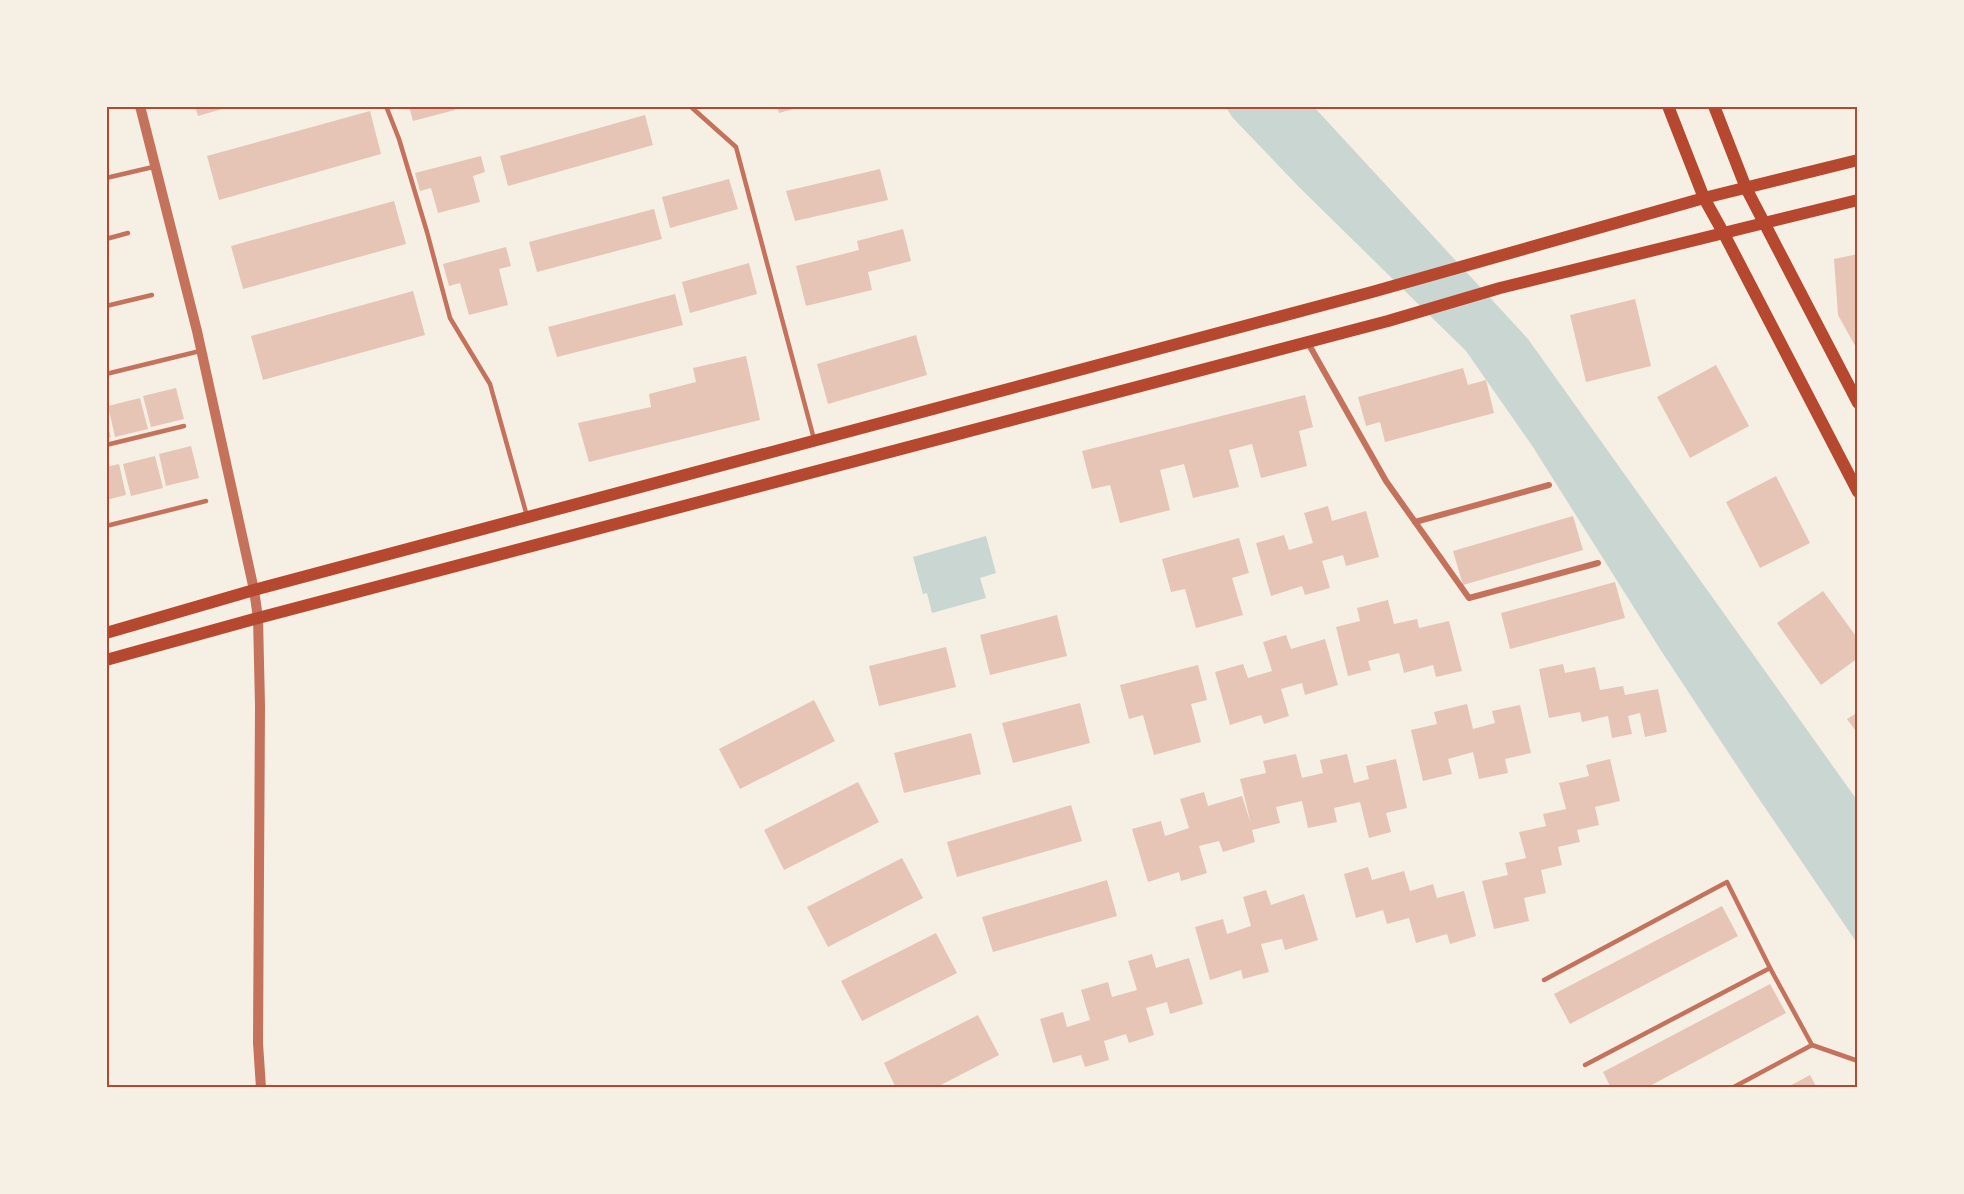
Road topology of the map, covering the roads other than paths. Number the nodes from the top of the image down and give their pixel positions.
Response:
1 (140, 106) edge
2 (386, 106) edge
3 (690, 106) edge
4 (1668, 106) edge
5 (1714, 106) edge
6 (1857, 160) edge
7 (155, 166) junction
8 (106, 178) edge
9 (1746, 188) junction
10 (1704, 198) junction
11 (1857, 200) edge
12 (1765, 223) junction
13 (128, 233) dead end
14 (1724, 234) junction
15 (106, 239) edge
16 (152, 294) dead end
17 (106, 306) edge
18 (1308, 342) junction
19 (201, 351) junction
20 (106, 374) edge
21 (1857, 403) edge
22 (184, 426) dead end
23 (815, 441) junction
24 (106, 445) edge
25 (1549, 485) dead end
26 (1857, 492) edge
27 (206, 501) dead end
28 (528, 518) junction
29 (1415, 522) junction
30 (106, 526) edge
31 (1598, 563) dead end
32 (254, 590) junction
33 (258, 618) junction
34 (106, 633) edge
35 (106, 660) edge
36 (1770, 968) junction
37 (1544, 980) dead end
38 (1812, 1045) junction
39 (1857, 1060) edge
40 (1585, 1065) dead end
41 (261, 1088) edge
42 (1732, 1088) edge

1 - 7 street
2 - 28 lane
3 - 23 lane
4 - 10 main road
5 - 9 main road
6 - 9 main road
7 - 8 lane
7 - 19 street
9 - 10 main road
9 - 12 main road
10 - 14 main road
10 - 23 main road
11 - 12 main road
12 - 14 main road
12 - 21 main road
13 - 15 lane
14 - 18 main road
14 - 26 main road
16 - 17 lane
18 - 29 street
18 - 33 main road
19 - 20 lane
19 - 32 street
22 - 24 lane
23 - 28 main road
25 - 29 street
27 - 30 lane
28 - 32 main road
29 - 31 street
32 - 33 street
32 - 34 main road
33 - 35 main road
33 - 41 street
36 - 37 lane
36 - 38 lane
36 - 40 lane
38 - 39 lane
38 - 42 lane

